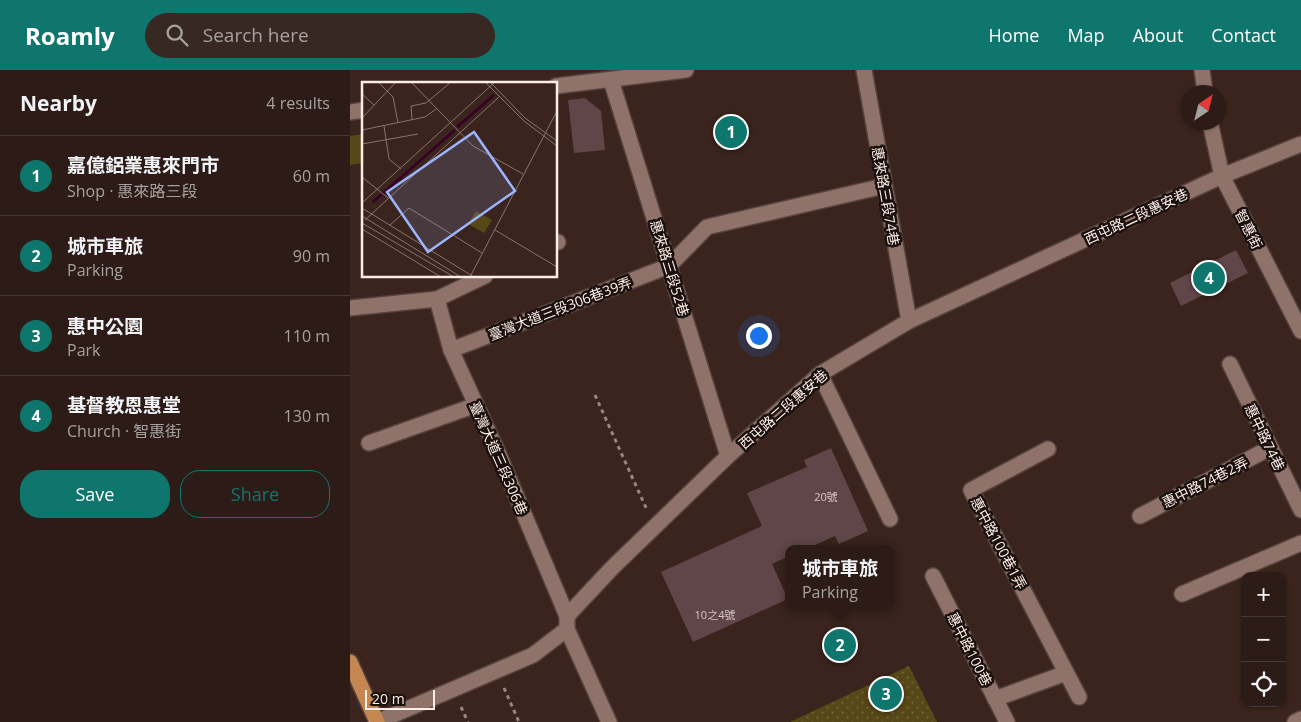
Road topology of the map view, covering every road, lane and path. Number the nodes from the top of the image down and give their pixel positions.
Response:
1 (686, 70) edge
2 (864, 70) edge
3 (1202, 70) edge
4 (611, 80) junction
5 (1204, 85) edge
6 (558, 86) edge
7 (1212, 130) edge
8 (1301, 144) edge
9 (1222, 176) junction
10 (884, 186) junction
11 (669, 266) junction
12 (480, 278) edge
13 (437, 299) junction
14 (350, 308) edge
15 (909, 321) junction
16 (1301, 330) edge
17 (450, 350) junction
18 (1230, 364) dead end
19 (820, 374) junction
20 (595, 396) dead end
21 (476, 404) junction
22 (370, 443) dead end
23 (1270, 448) junction
24 (1048, 449) dead end
25 (728, 456) junction
26 (1301, 510) edge
27 (1140, 516) dead end
28 (890, 519) dead end
29 (655, 526) junction
30 (1301, 543) edge
31 (933, 576) dead end
32 (1182, 594) dead end
33 (567, 622) junction
34 (350, 662) edge
35 (496, 671) junction
36 (1066, 673) junction
37 (1079, 698) dead end
38 (996, 699) junction
39 (1301, 719) edge
40 (377, 722) edge
41 (519, 722) edge
42 (609, 722) edge
43 (1007, 722) edge
44 (1295, 722) edge

1 - 4 street
2 - 10 street, 惠來路三段74巷
3 - 5 street
4 - 6 street
4 - 11 street, 惠來路三段52巷
7 - 9 street, 智惠街
8 - 9 street, 西屯路二段惠安巷
9 - 15 street, 西屯路二段惠安巷
9 - 16 street, 智惠街
10 - 11 street
10 - 15 street, 惠來路三段74巷
11 - 17 street, 臺灣大道三段306巷39弄
11 - 25 street, 惠來路三段52巷
12 - 13 street
13 - 14 street
13 - 17 street, 臺灣大道三段306巷
15 - 19 street, 西屯路二段惠安巷
17 - 21 street, 臺灣大道三段306巷
18 - 23 street, 惠中路74巷
19 - 25 street, 西屯路二段惠安巷
19 - 28 street
20 - 29 path
21 - 22 street
21 - 33 street, 臺灣大道三段306巷
23 - 26 street, 惠中路74巷
23 - 27 street, 惠中路74巷2弄
24 - 36 street, 惠中路100巷1弄
25 - 29 street, 西屯路二段惠安巷
29 - 33 street, 西屯路二段惠安巷
30 - 32 street
31 - 38 street, 惠中路100巷
33 - 35 street, 西屯路二段惠安巷
33 - 42 street, 臺灣大道三段306巷
34 - 40 main road
35 - 40 street, 西屯路二段惠安巷
35 - 41 path
36 - 37 street, 惠中路100巷1弄
36 - 38 street
38 - 43 street, 惠中路100巷
39 - 44 street

